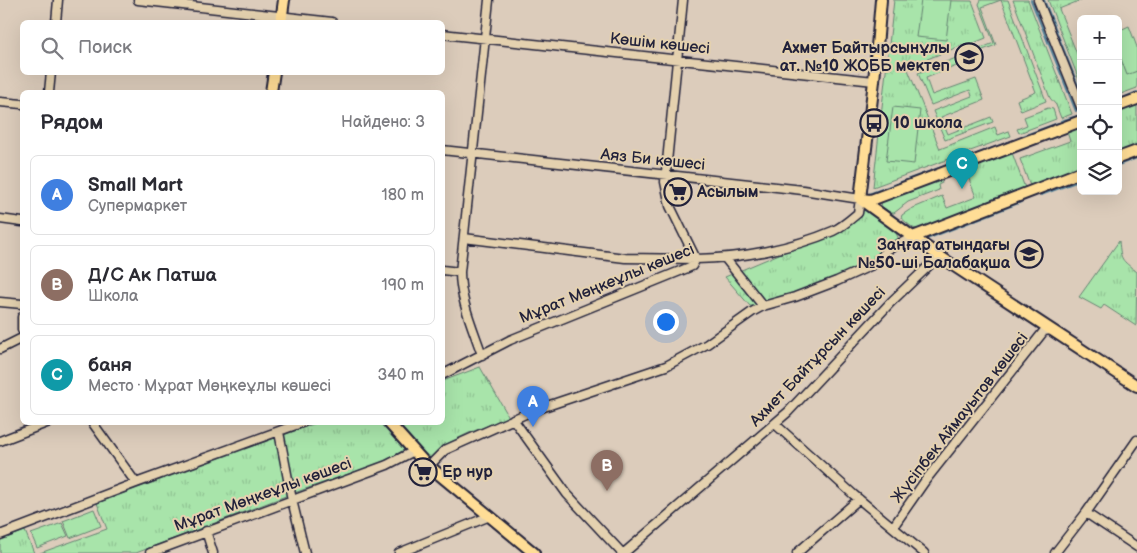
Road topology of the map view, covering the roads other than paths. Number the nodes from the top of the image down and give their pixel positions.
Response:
1 (58, 0) edge
2 (138, 0) edge
3 (284, 0) edge
4 (489, 0) edge
5 (683, 0) edge
6 (881, 0) edge
7 (1038, 0) edge
8 (56, 20) edge
9 (281, 20) edge
10 (445, 34) edge
11 (484, 39) junction
12 (678, 60) junction
13 (51, 75) edge
14 (274, 75) edge
15 (874, 81) junction
16 (49, 90) edge
17 (271, 90) edge
18 (1137, 99) edge
19 (0, 102) edge
20 (20, 104) edge
21 (1080, 105) edge
22 (1121, 105) edge
23 (1077, 122) edge
24 (445, 150) edge
25 (1137, 150) edge
26 (473, 154) junction
27 (1122, 156) edge
28 (1077, 174) edge
29 (666, 175) junction
30 (878, 197) junction
31 (860, 199) junction
32 (874, 209) junction
33 (0, 219) edge
34 (20, 222) edge
35 (913, 237) junction
36 (464, 238) junction
37 (939, 256) junction
38 (725, 258) junction
39 (696, 259) junction
40 (445, 270) edge
41 (460, 272) junction
42 (0, 302) edge
43 (20, 304) edge
44 (764, 306) junction
45 (1051, 330) junction
46 (20, 339) edge
47 (0, 349) edge
48 (482, 355) junction
49 (445, 374) edge
50 (1137, 386) edge
51 (513, 419) junction
52 (775, 424) junction
53 (41, 425) edge
54 (94, 425) edge
55 (296, 425) edge
56 (391, 425) edge
57 (279, 432) junction
58 (1137, 440) edge
59 (0, 441) edge
60 (414, 451) junction
61 (429, 466) junction
62 (136, 483) junction
63 (859, 499) junction
64 (292, 500) junction
65 (1086, 513) junction
66 (490, 516) junction
67 (893, 527) junction
68 (206, 531) junction
69 (0, 535) edge
70 (1137, 547) edge
71 (150, 553) edge
72 (213, 553) edge
73 (305, 553) edge
74 (399, 553) edge
75 (534, 553) edge
76 (623, 553) edge
77 (797, 553) edge
78 (924, 553) edge
79 (1055, 553) edge

1 - 8 street
2 - 9 street
3 - 9 main road
4 - 11 street
5 - 12 street
6 - 15 main road
7 - 21 street
10 - 11 street, Көшім көшесі
11 - 12 street, Көшім көшесі
11 - 26 street
12 - 15 street, Көшім көшесі
12 - 29 street
13 - 16 street
14 - 17 main road
15 - 31 main road
18 - 22 main road
19 - 20 street
23 - 30 main road
24 - 26 street, Аяз Би көшесі
25 - 27 main road
26 - 29 street, Аяз Би көшесі
26 - 36 street
28 - 35 main road
29 - 31 street, Аяз Би көшесі
29 - 39 street
30 - 31 main road
30 - 32 main road
31 - 32 main road
31 - 38 street, Мұрат Мөңкеұлы көшесі
32 - 35 main road
33 - 34 street
35 - 37 main road
35 - 44 street
36 - 39 street
36 - 41 street
37 - 45 main road
37 - 52 street, Ахмет Байтұрсын көшесі
38 - 39 street, Мұрат Мөңкеұлы көшесі
38 - 44 street
39 - 48 street, Мұрат Мөңкеұлы көшесі
40 - 41 street
41 - 48 street
42 - 43 street
44 - 51 street
45 - 50 main road
45 - 67 street, Жүсіпбек Аймауытов көшесі
46 - 47 street
48 - 49 street, Мұрат Мөңкеұлы көшесі
51 - 61 street
51 - 76 street
52 - 63 street
52 - 76 street, Ахмет Байтұрсын көшесі
53 - 59 street
54 - 62 street
55 - 57 street
56 - 60 main road
57 - 62 street
57 - 64 street
58 - 65 street
60 - 61 main road
60 - 64 street, Мұрат Мөңкеұлы көшесі
61 - 66 main road
62 - 69 street
63 - 67 street
63 - 77 street
64 - 68 street, Мұрат Мөңкеұлы көшесі
64 - 73 street
65 - 70 street
65 - 79 street
66 - 74 street
66 - 75 main road
67 - 78 street
68 - 71 street, Мұрат Мөңкеұлы көшесі
68 - 72 street

